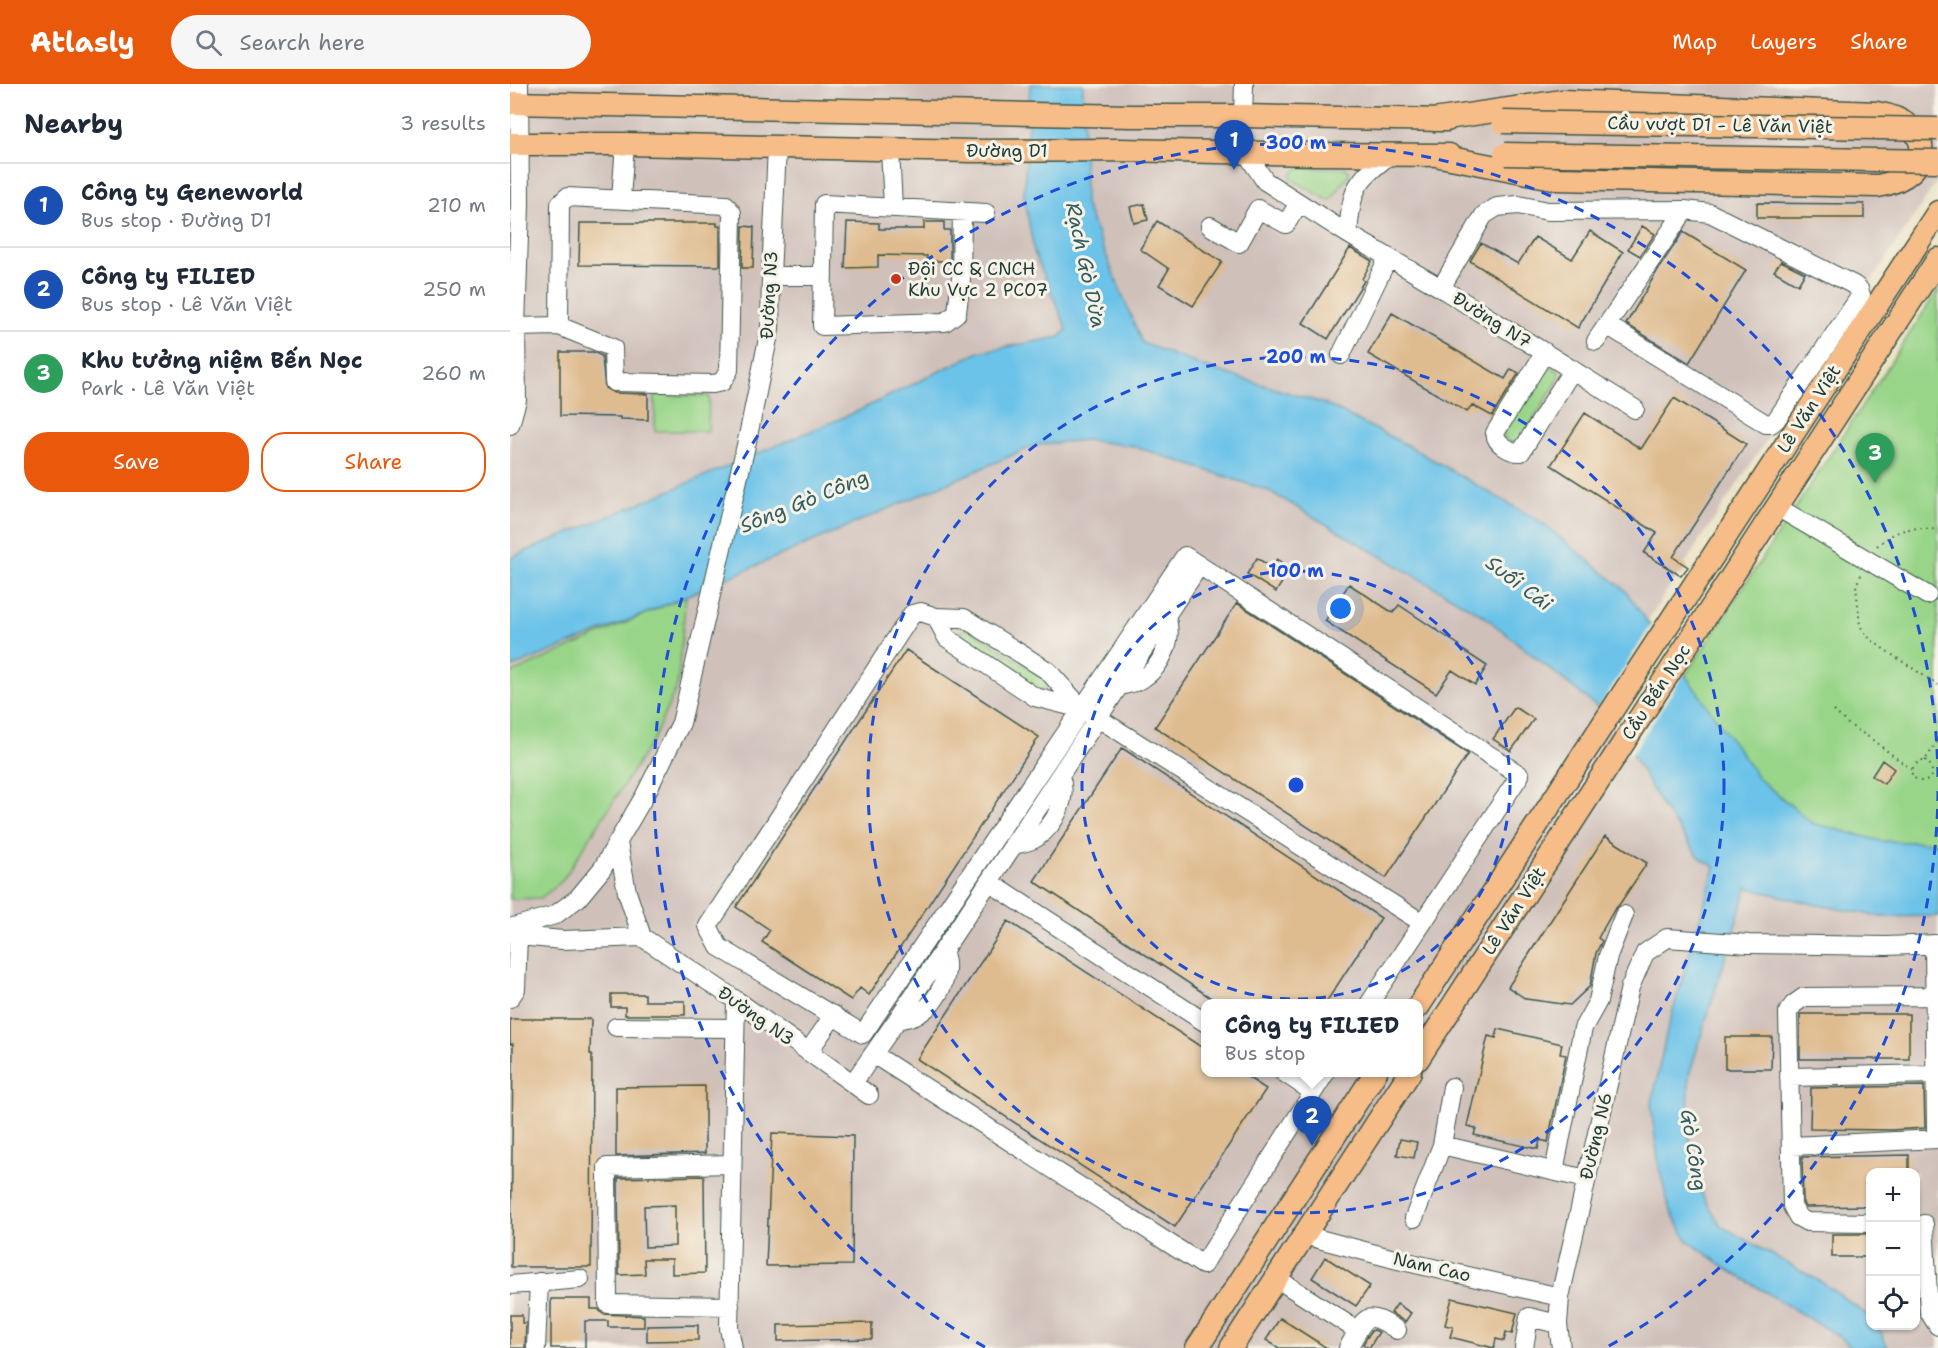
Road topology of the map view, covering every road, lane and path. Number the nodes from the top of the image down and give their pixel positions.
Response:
1 (1244, 84) edge
2 (516, 97) edge
3 (1244, 116) junction
4 (1433, 120) junction
5 (1503, 122) joint
6 (1938, 129) edge
7 (514, 144) edge
8 (625, 144) junction
9 (777, 147) junction
10 (890, 150) junction
11 (1245, 152) junction
12 (1391, 154) junction
13 (1505, 154) joint
14 (1435, 155) junction
15 (1938, 161) edge
16 (621, 199) junction
17 (1299, 203) junction
18 (893, 207) junction
19 (1684, 210) junction
20 (962, 212) junction
21 (1938, 212) edge
22 (986, 213) dead end
23 (1210, 226) dead end
24 (1348, 234) junction
25 (1388, 258) junction
26 (1938, 259) edge
27 (771, 276) junction
28 (823, 276) junction
29 (1441, 288) junction
30 (514, 325) edge
31 (559, 326) junction
32 (1607, 326) junction
33 (1596, 341) dead end
34 (1545, 352) junction
35 (1341, 355) dead end
36 (1573, 369) junction
37 (1635, 409) dead end
38 (510, 425) edge
39 (1755, 492) junction
40 (1777, 507) junction
41 (1938, 530) edge
42 (1864, 558) junction
43 (1192, 561) junction
44 (1927, 595) dead end
45 (1680, 606) joint
46 (936, 617) junction
47 (964, 618) junction
48 (1703, 621) joint
49 (947, 638) junction
50 (1938, 685) edge
51 (1082, 709) junction
52 (1834, 711) dead end
53 (1098, 718) junction
54 (1938, 741) edge
55 (1587, 748) joint
56 (1925, 760) junction
57 (1610, 764) joint
58 (1912, 770) junction
59 (1931, 777) junction
60 (1938, 777) edge
61 (618, 843) junction
62 (989, 882) junction
63 (1624, 915) dead end
64 (1421, 922) junction
65 (513, 932) edge
66 (642, 937) junction
67 (1936, 944) edge
68 (1936, 996) edge
69 (510, 998) edge
70 (1373, 999) edge
71 (736, 1000) junction
72 (1423, 1001) edge
73 (834, 1015) junction
74 (1201, 1020) edge
75 (616, 1027) dead end
76 (735, 1028) junction
77 (808, 1052) junction
78 (1423, 1053) edge
79 (873, 1054) junction
80 (1937, 1074) edge
81 (1290, 1077) edge
82 (1323, 1077) edge
83 (1373, 1077) edge
84 (1407, 1077) edge
85 (1789, 1077) junction
86 (853, 1083) junction
87 (1452, 1087) dead end
88 (1313, 1092) junction
89 (869, 1095) dead end
90 (1938, 1137) edge
91 (1442, 1145) junction
92 (1791, 1146) junction
93 (732, 1164) junction
94 (1554, 1171) junction
95 (1586, 1179) junction
96 (1414, 1218) dead end
97 (1866, 1223) edge
98 (1926, 1224) edge
99 (1274, 1230) junction
100 (1304, 1235) junction
101 (1276, 1278) junction
102 (580, 1279) dead end
103 (539, 1282) junction
104 (510, 1285) edge
105 (1560, 1297) junction
106 (730, 1306) junction
107 (1558, 1324) junction
108 (1938, 1326) edge
109 (1397, 1330) dead end
110 (1358, 1331) junction
111 (537, 1348) edge
112 (732, 1348) edge
113 (1197, 1348) edge
114 (1231, 1348) edge
115 (1348, 1348) edge
116 (1524, 1348) edge
117 (1561, 1348) edge

1 - 3 street
2 - 3 main road, Đường D1
2 - 7 street
3 - 4 main road, Đường D1
4 - 5 main road, Đường D1
4 - 14 main road
5 - 6 main road, Cầu vượt D1 - Lê Văn Việt, bridge
7 - 8 main road, Đường D1
7 - 30 street
8 - 9 main road, Đường D1
8 - 16 street
9 - 10 main road, Đường D1
9 - 27 street, Đường N3
10 - 11 main road, Đường D1
10 - 18 street
11 - 12 main road, Đường D1
11 - 17 street, Đường N7
12 - 14 main road, Đường D1
12 - 24 street
13 - 14 main road, Đường D1
13 - 15 main road, Cầu vượt D1 - Lê Văn Việt, bridge
16 - 31 street
16 - 31 street
17 - 23 street
17 - 24 street, Đường N7
18 - 20 street
18 - 28 street
19 - 29 street
19 - 32 street
19 - 32 street
20 - 22 street
20 - 28 street
21 - 39 main road, Lê Văn Việt
24 - 25 street, Đường N7
25 - 29 street, Đường N7
25 - 35 street
26 - 40 main road, Lê Văn Việt
27 - 28 street
27 - 61 street, Đường N3
29 - 34 street, Đường N7
30 - 31 street
30 - 38 street
32 - 33 street
34 - 36 street, Đường N7
34 - 36 street
36 - 37 street, Đường N7
39 - 40 main road
39 - 45 main road, Lê Văn Việt
40 - 42 street
40 - 48 main road, Lê Văn Việt
41 - 42 path
42 - 44 street
42 - 50 path
43 - 51 street
43 - 53 street
43 - 64 street
45 - 55 main road, Cầu Bến Nọc
46 - 47 street
46 - 49 street
46 - 73 street
47 - 49 street
47 - 51 street
48 - 57 main road, Cầu Bến Nọc
49 - 51 street
51 - 53 street
51 - 73 street
52 - 58 path
53 - 62 street
53 - 64 street
54 - 56 path
55 - 72 main road, Lê Văn Việt
56 - 58 path
56 - 59 path
57 - 78 main road, Lê Văn Việt
58 - 59 path
59 - 60 path
61 - 65 street
61 - 66 street
62 - 74 street
62 - 79 street
63 - 94 street
64 - 70 street
65 - 66 street
65 - 69 street
66 - 71 street, Đường N3
67 - 68 street
67 - 95 street, Đường N6
68 - 80 street
68 - 85 street
71 - 76 street
71 - 77 street, Đường N3
73 - 77 street
75 - 76 street
76 - 93 street
77 - 86 street, Đường N3
79 - 86 street
79 - 88 street
80 - 85 street
80 - 90 street
81 - 88 street
82 - 88 street
83 - 99 main road
84 - 100 main road
85 - 92 street
86 - 89 street, Đường N3
87 - 91 street
90 - 92 street
91 - 94 street
91 - 96 street
92 - 97 street
93 - 106 street
93 - 106 street
94 - 95 street
95 - 105 street, Đường N6
98 - 108 street
99 - 100 main road
99 - 113 main road
100 - 101 main road
100 - 105 street, Nam Cao
101 - 110 street
101 - 114 main road
102 - 103 street
103 - 104 street
103 - 111 street
105 - 107 street, Đường N6
106 - 112 street
107 - 116 street
107 - 117 street, Đường N6
109 - 110 street
110 - 115 street

